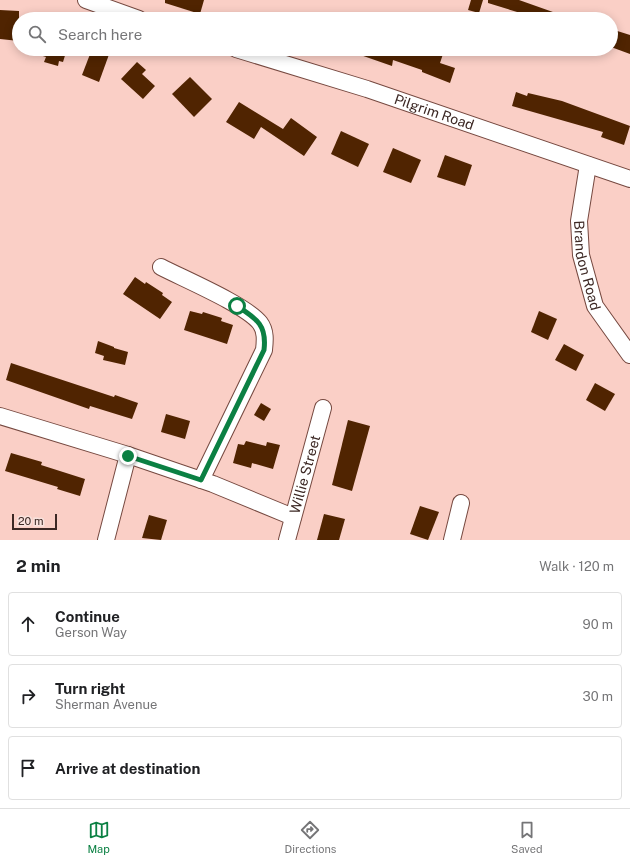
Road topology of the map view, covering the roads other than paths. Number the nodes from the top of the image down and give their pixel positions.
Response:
1 (86, 0) edge
2 (119, 12) edge
3 (258, 56) edge
4 (588, 165) junction
5 (630, 179) edge
6 (161, 267) dead end
7 (630, 355) edge
8 (323, 408) dead end
9 (0, 416) edge
10 (128, 456) junction
11 (201, 480) junction
12 (461, 503) dead end
13 (293, 518) junction
14 (106, 540) edge
15 (287, 540) edge
16 (452, 540) edge

1 - 2 street
3 - 4 street, Pilgrim Road
4 - 5 street, Pilgrim Road
4 - 7 street, Brandon Road
6 - 11 street
8 - 13 street, Willie Street
9 - 10 street
10 - 11 street
10 - 14 street
11 - 13 street
12 - 16 street
13 - 15 street, Willie Street

